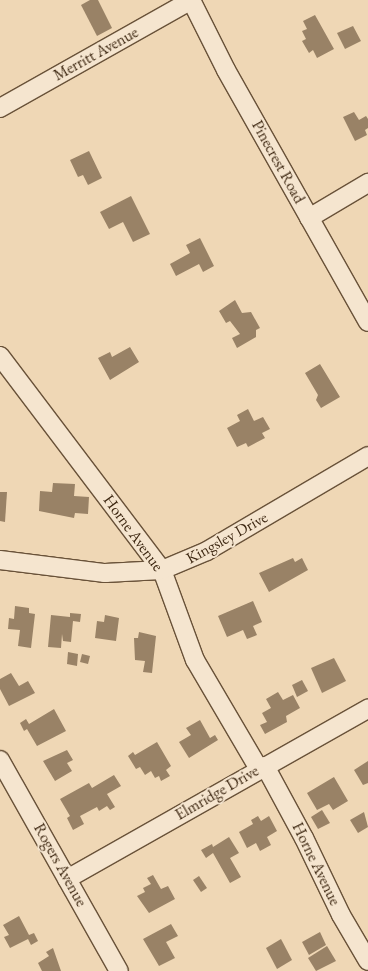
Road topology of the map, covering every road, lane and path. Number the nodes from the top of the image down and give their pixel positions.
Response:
1 (192, 0) edge
2 (0, 108) edge
3 (368, 183) edge
4 (309, 218) junction
5 (368, 322) edge
6 (0, 356) edge
7 (368, 456) edge
8 (0, 560) edge
9 (162, 570) junction
10 (368, 709) edge
11 (0, 760) edge
12 (262, 768) junction
13 (67, 878) junction
14 (368, 961) edge
15 (119, 971) edge

1 - 2 street, Merritt Avenue
1 - 4 street, Pinecrest Road
3 - 4 street
4 - 5 street, Pinecrest Road
6 - 9 street, Horne Avenue
7 - 9 street, Kingsley Drive
8 - 9 street, Kingsley Drive
9 - 12 street, Horne Avenue
10 - 12 street, Elmridge Drive
11 - 13 street, Rogers Avenue
12 - 13 street, Elmridge Drive
12 - 14 street, Horne Avenue
13 - 15 street, Rogers Avenue

